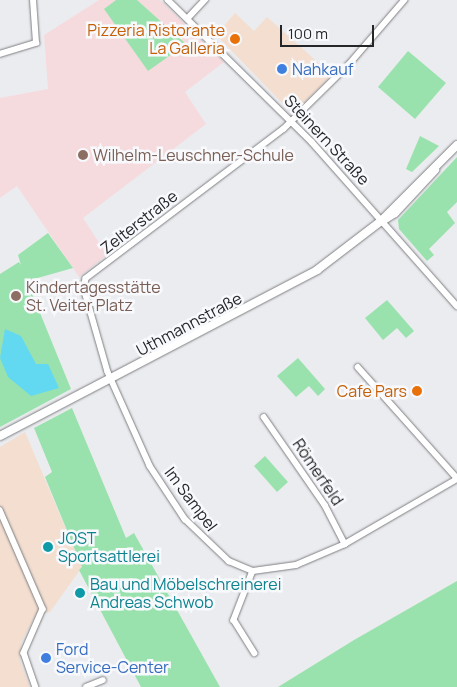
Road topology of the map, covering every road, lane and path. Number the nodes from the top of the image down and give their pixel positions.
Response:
1 (33, 0) edge
2 (168, 0) edge
3 (205, 0) edge
4 (405, 0) edge
5 (188, 18) junction
6 (0, 54) edge
7 (292, 121) junction
8 (457, 145) edge
9 (381, 221) junction
10 (457, 306) edge
11 (358, 367) dead end
12 (111, 380) junction
13 (264, 417) dead end
14 (0, 436) edge
15 (457, 478) edge
16 (0, 510) edge
17 (346, 544) junction
18 (253, 571) junction
19 (255, 653) dead end
20 (103, 680) dead end
21 (36, 687) edge
22 (86, 687) edge

1 - 6 street
2 - 5 street, Steinern Straße
3 - 5 street
4 - 7 street, Zelterstraße
5 - 7 street, Steinern Straße
7 - 9 street, Steinern Straße
7 - 12 street, Zelterstraße
8 - 9 street, Uthmannstraße
9 - 10 street, Steinern Straße
9 - 12 street, Uthmannstraße
11 - 15 street
12 - 14 street, Uthmannstraße
12 - 18 street, Im Sampel
13 - 17 street, Römerfeld
15 - 17 street
16 - 21 street
17 - 18 street
18 - 19 street
20 - 22 street

